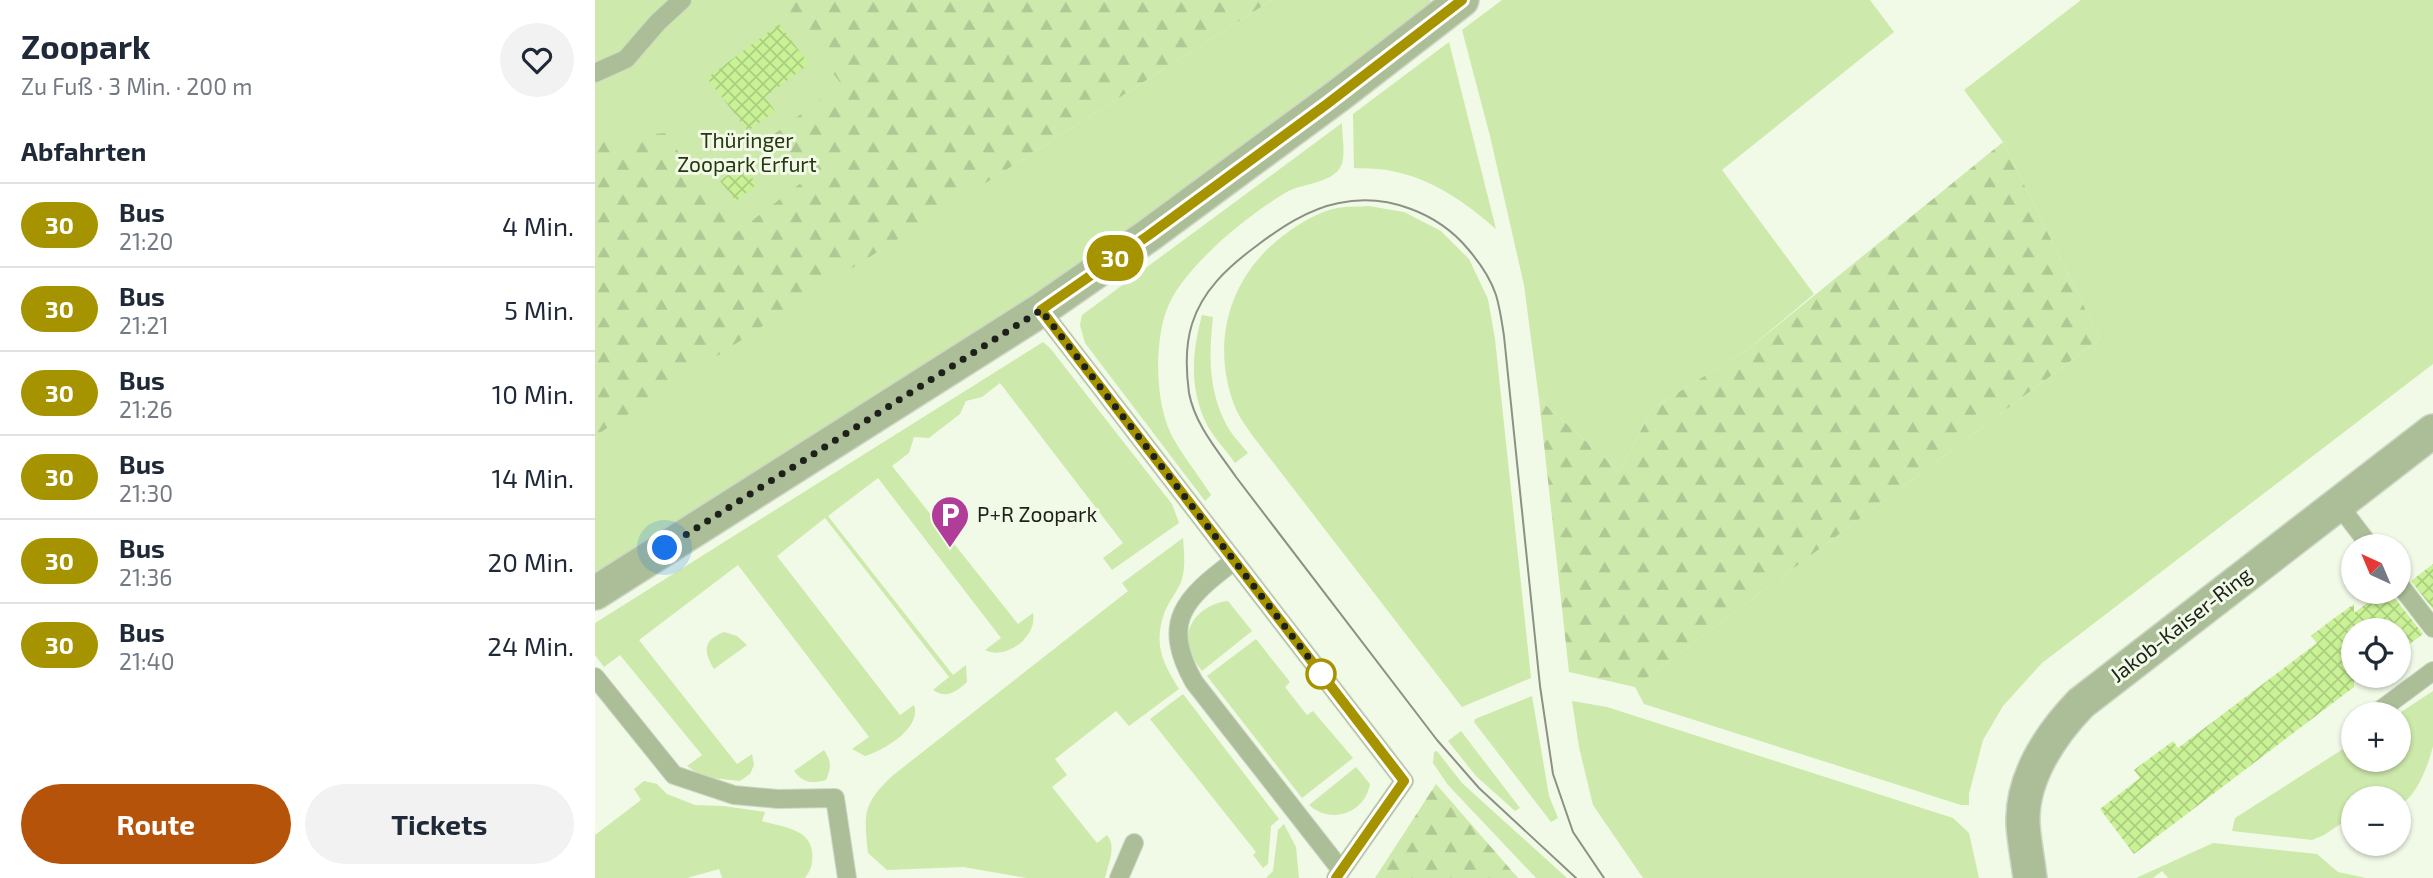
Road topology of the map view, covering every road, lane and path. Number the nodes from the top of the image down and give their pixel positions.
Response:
1 (681, 0) edge
2 (1462, 0) edge
3 (595, 73) edge
4 (1041, 310) junction
5 (2433, 430) edge
6 (2338, 504) junction
7 (2362, 534) edge
8 (1234, 561) junction
9 (595, 593) edge
10 (2411, 600) edge
11 (2433, 628) edge
12 (2433, 671) edge
13 (595, 677) edge
14 (2391, 702) edge
15 (1134, 843) dead end
16 (1339, 874) edge
17 (847, 878) edge
18 (1119, 878) edge
19 (2030, 878) edge

1 - 3 lane
2 - 4 street
4 - 8 lane
4 - 9 street
5 - 6 street, Jakob-Kaiser-Ring
6 - 7 lane
6 - 19 street, Jakob-Kaiser-Ring
8 - 16 lane
8 - 16 lane
10 - 11 lane
12 - 14 lane
13 - 17 lane
15 - 18 lane

